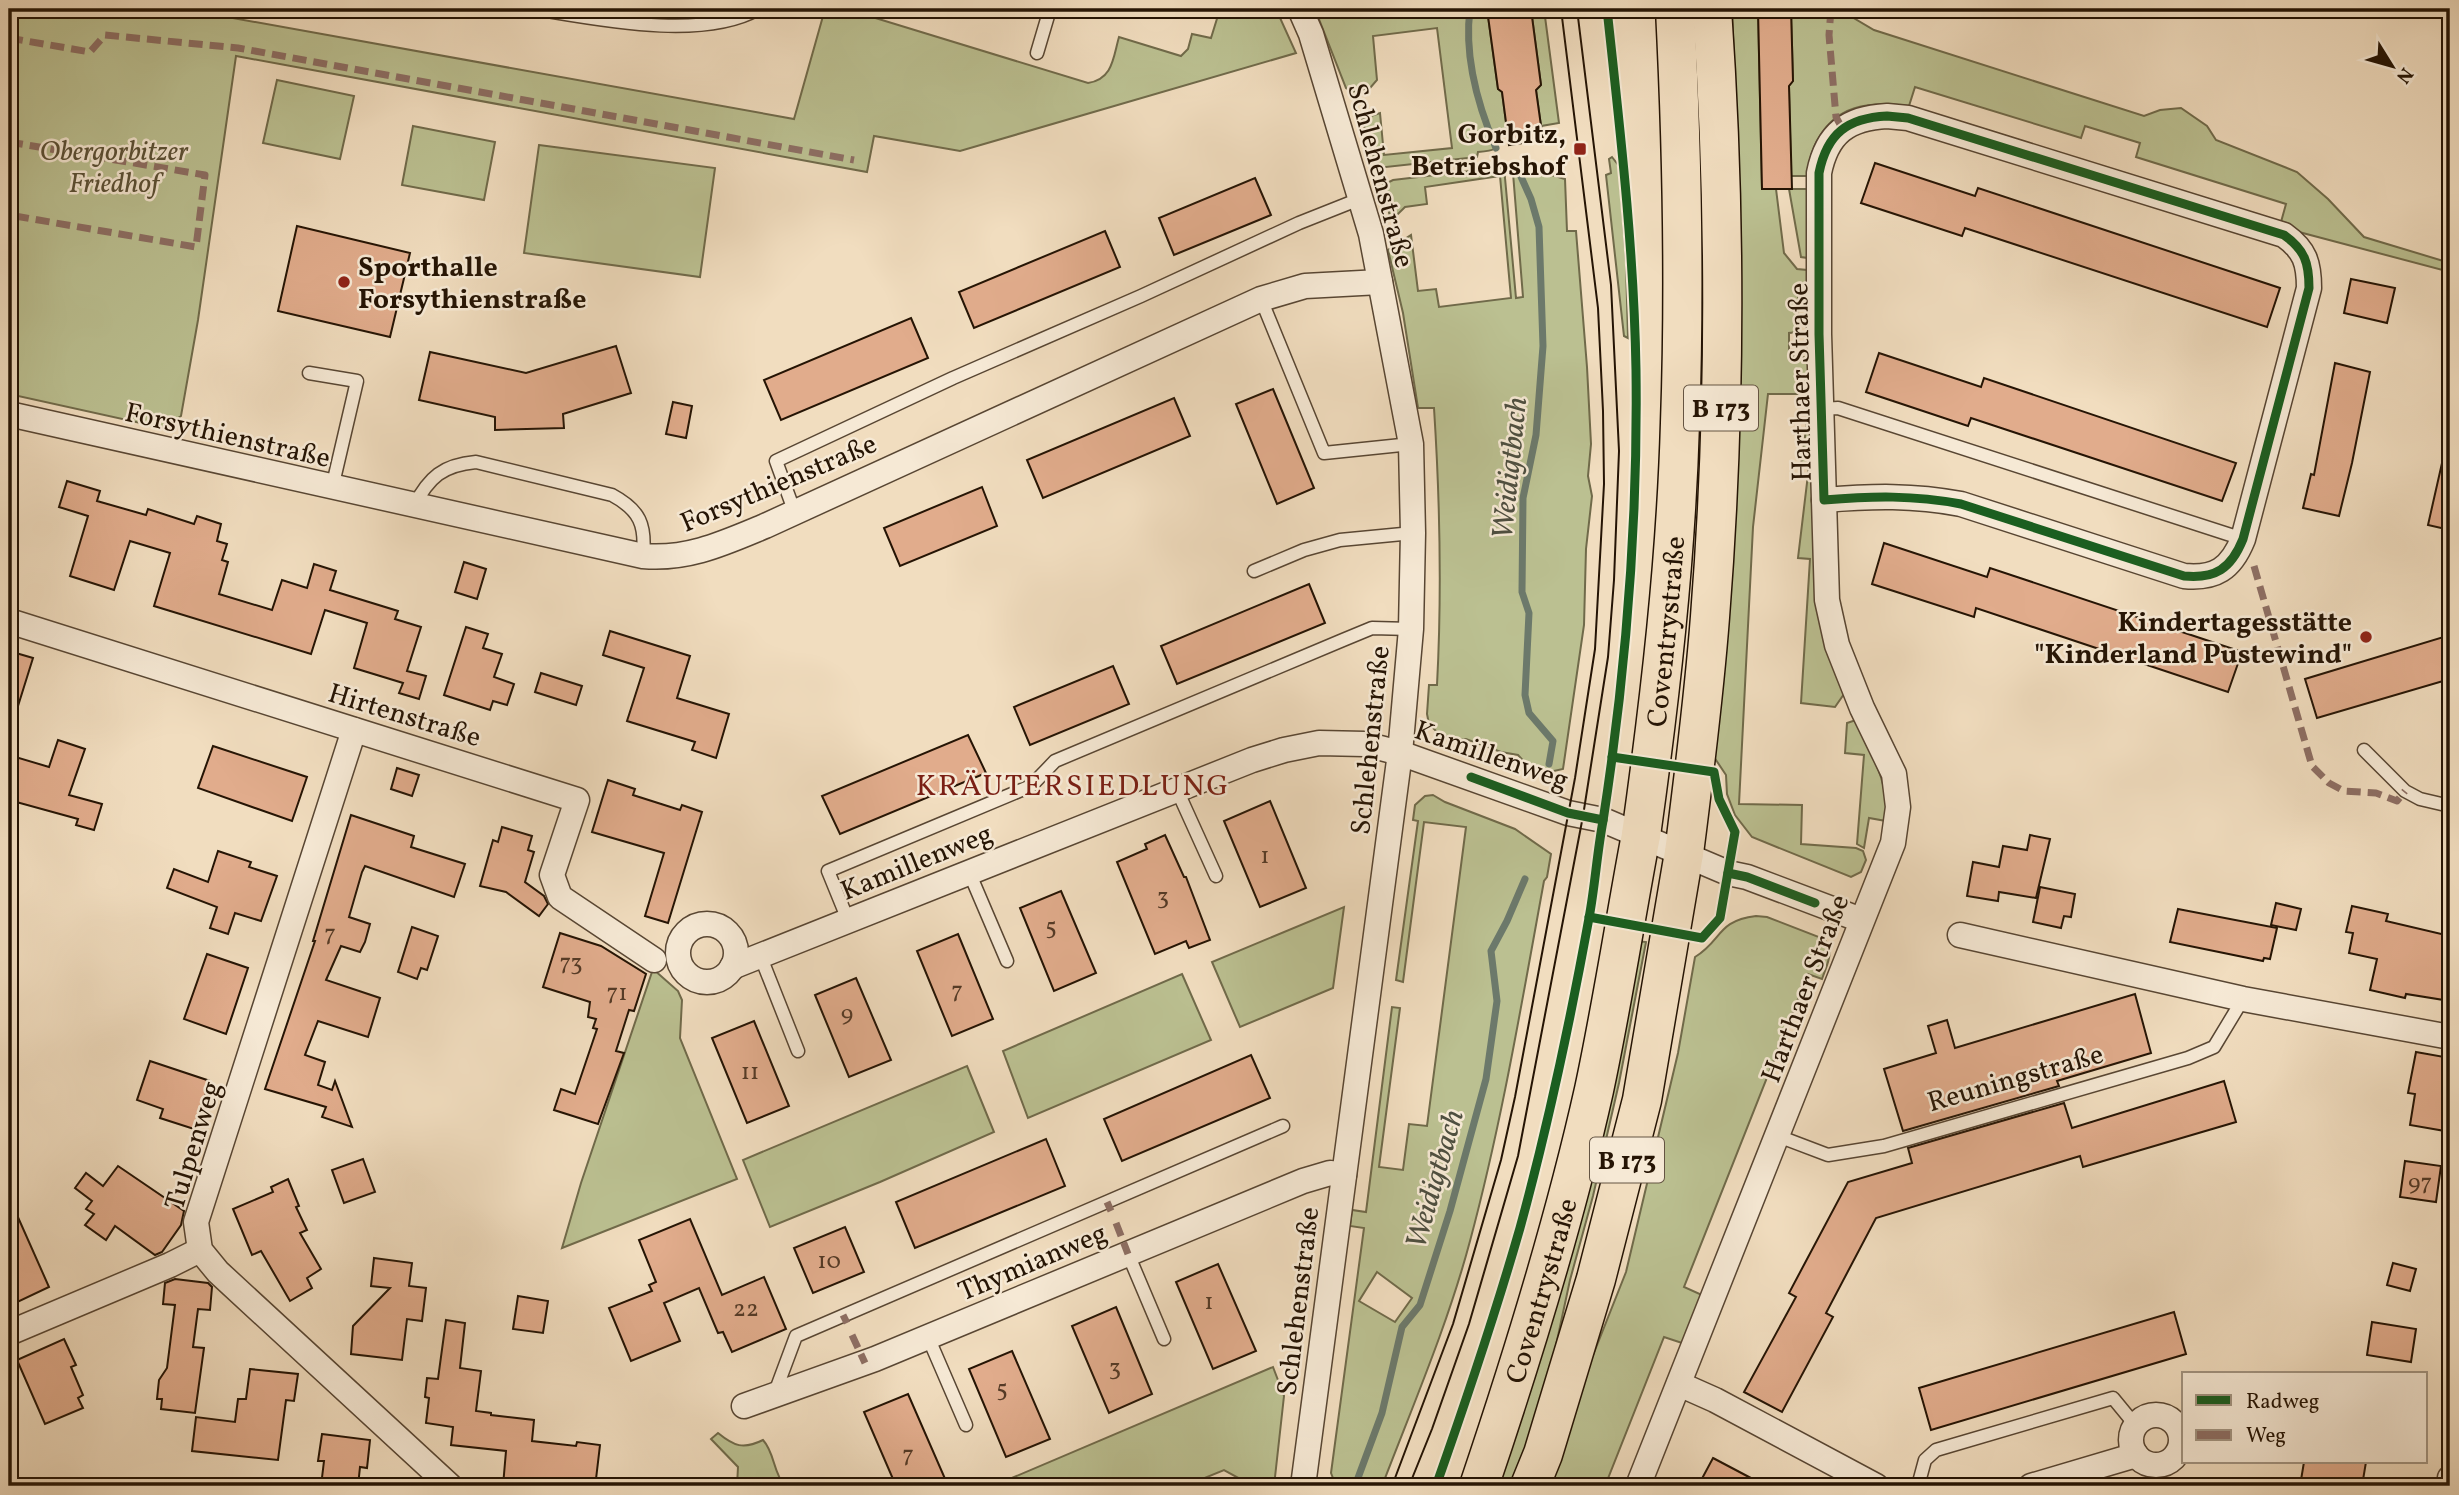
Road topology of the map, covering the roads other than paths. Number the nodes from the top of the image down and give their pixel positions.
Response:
1 (535, 9) edge
2 (758, 9) edge
3 (1050, 9) edge
4 (1300, 9) edge
5 (1675, 9) edge
6 (1713, 9) edge
7 (603, 14) edge
8 (1037, 53) dead end
9 (1362, 198) junction
10 (1380, 282) junction
11 (1261, 299) junction
12 (309, 373) dead end
13 (1822, 410) junction
14 (9, 414) edge
15 (1411, 444) junction
16 (332, 488) junction
17 (1824, 500) junction
18 (414, 507) junction
19 (795, 513) junction
20 (1413, 533) junction
21 (2243, 539) junction
22 (643, 556) junction
23 (1254, 571) dead end
24 (9, 621) edge
25 (1411, 629) junction
26 (354, 730) junction
27 (2364, 750) dead end
28 (1400, 753) junction
29 (1177, 789) junction
30 (2450, 806) edge
31 (1641, 835) junction
32 (1684, 853) junction
33 (969, 872) junction
34 (1216, 876) dead end
35 (848, 920) junction
36 (1861, 920) junction
37 (1960, 935) dead end
38 (760, 955) junction
39 (654, 960) dead end
40 (1007, 961) dead end
41 (732, 967) dead end
42 (2243, 999) junction
43 (2450, 1037) edge
44 (798, 1051) dead end
45 (1283, 1126) dead end
46 (1778, 1136) junction
47 (1343, 1175) junction
48 (200, 1250) junction
49 (1128, 1254) junction
50 (9, 1333) edge
51 (928, 1337) junction
52 (1164, 1339) dead end
53 (1679, 1384) junction
54 (774, 1395) junction
55 (744, 1406) dead end
56 (966, 1425) dead end
57 (2136, 1426) junction
58 (2136, 1455) junction
59 (2450, 1478) edge
60 (450, 1486) edge
61 (1303, 1486) edge
62 (1479, 1486) edge
63 (1530, 1486) edge
64 (1638, 1486) edge
65 (1876, 1486) edge
66 (1918, 1486) edge
67 (2031, 1486) edge
68 (2449, 1486) edge

1 - 7 lane
2 - 7 lane
3 - 8 lane
4 - 9 street, Schlehenstraße
5 - 31 main road, Coventrystraße / B 173
6 - 32 main road, Coventrystraße / B 173
9 - 10 street, Schlehenstraße
9 - 19 lane
10 - 11 street, Forsythienstraße
10 - 15 street, Schlehenstraße
11 - 15 lane
11 - 19 street, Forsythienstraße
12 - 16 lane
13 - 17 street, Harthaer Straße
13 - 21 lane
13 - 21 street, Harthaer Straße
14 - 16 street, Forsythienstraße
15 - 20 street, Schlehenstraße
16 - 18 street, Forsythienstraße
17 - 21 street, Harthaer Straße
17 - 36 street, Harthaer Straße
18 - 22 street, Forsythienstraße
18 - 22 lane
19 - 22 street, Forsythienstraße
20 - 23 lane
20 - 25 street, Schlehenstraße
24 - 26 street, Hirtenstraße
25 - 28 street, Schlehenstraße
25 - 35 lane
26 - 39 street, Hirtenstraße
26 - 48 street, Tulpenweg
27 - 30 lane
28 - 29 street, Kamillenweg
28 - 31 street, Kamillenweg
28 - 47 street, Schlehenstraße
29 - 33 street, Kamillenweg
29 - 34 lane
31 - 32 street
31 - 62 main road, Coventrystraße / B 173
32 - 36 street
32 - 63 main road, Coventrystraße / B 173
33 - 35 street, Kamillenweg
33 - 40 lane
35 - 38 street, Kamillenweg
36 - 46 street, Harthaer Straße
37 - 42 street
38 - 41 street, Kamillenweg
38 - 44 lane
42 - 43 street
42 - 46 lane, Reuningstraße
45 - 54 lane
46 - 53 street, Harthaer Straße
47 - 49 street, Thymianweg
47 - 61 street, Schlehenstraße
48 - 50 street
48 - 60 street, Tulpenweg
49 - 51 street, Thymianweg
49 - 52 lane
51 - 54 street, Thymianweg
51 - 56 lane
53 - 64 street, Harthaer Straße
53 - 65 street
54 - 55 street, Thymianweg
57 - 58 street
57 - 58 street
57 - 66 lane
58 - 67 street
59 - 68 street

